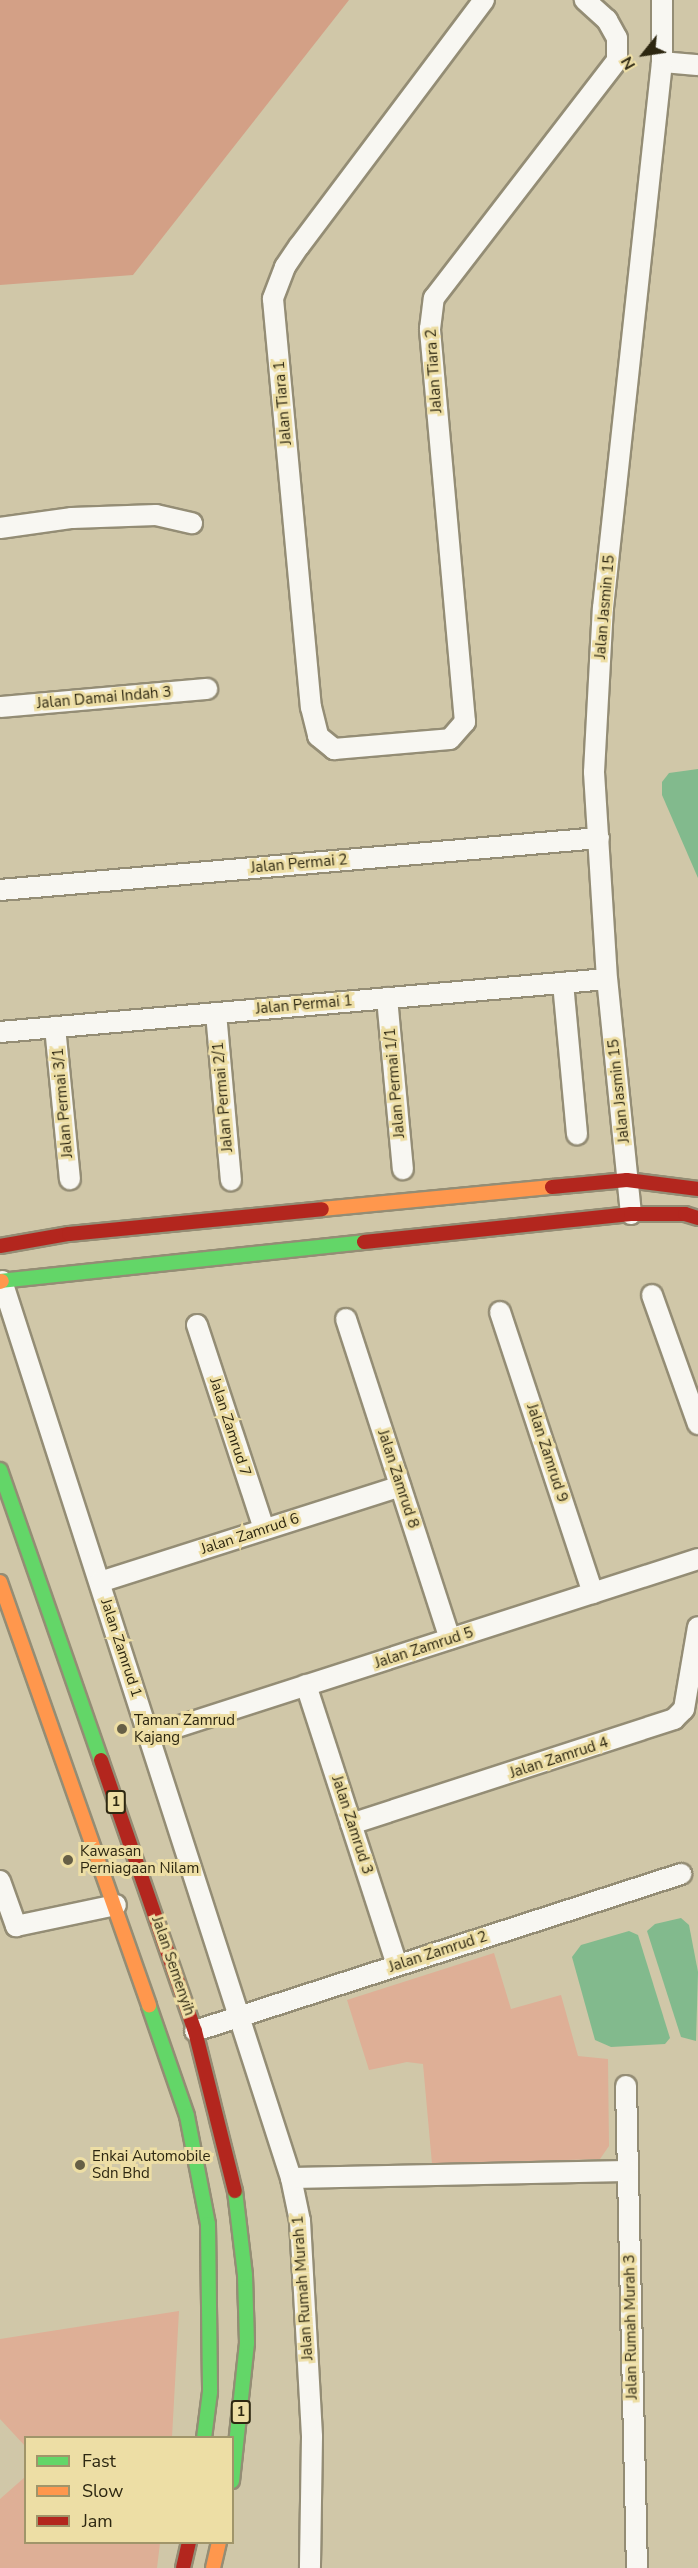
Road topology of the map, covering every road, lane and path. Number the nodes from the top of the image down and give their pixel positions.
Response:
1 (484, 0) edge
2 (585, 0) edge
3 (662, 0) edge
4 (662, 62) junction
5 (698, 66) edge
6 (192, 523) dead end
7 (0, 528) edge
8 (207, 689) dead end
9 (0, 707) edge
10 (450, 739) joint
11 (599, 838) junction
12 (0, 890) edge
13 (608, 979) junction
14 (563, 982) junction
15 (387, 998) junction
16 (216, 1013) junction
17 (55, 1027) junction
18 (0, 1032) edge
19 (577, 1134) dead end
20 (403, 1169) dead end
21 (70, 1179) dead end
22 (231, 1180) dead end
23 (627, 1180) junction
24 (698, 1189) edge
25 (631, 1214) junction
26 (698, 1218) edge
27 (0, 1246) edge
28 (1, 1281) edge
29 (652, 1295) dead end
30 (500, 1312) dead end
31 (346, 1319) dead end
32 (197, 1325) dead end
33 (698, 1424) edge
34 (0, 1470) edge
35 (400, 1486) junction
36 (264, 1529) junction
37 (698, 1559) edge
38 (0, 1582) edge
39 (100, 1582) junction
40 (593, 1593) junction
41 (698, 1627) edge
42 (450, 1639) junction
43 (306, 1685) junction
44 (149, 1736) junction
45 (351, 1824) junction
46 (681, 1874) dead end
47 (0, 1881) edge
48 (116, 1905) junction
49 (397, 1965) junction
50 (240, 2016) junction
51 (195, 2031) junction
52 (626, 2086) dead end
53 (628, 2171) junction
54 (291, 2178) junction
55 (204, 2436) edge
56 (234, 2463) edge
57 (189, 2544) edge
58 (219, 2544) edge
59 (183, 2568) edge
60 (213, 2568) edge
61 (310, 2568) edge
62 (637, 2568) edge

1 - 10 street, Jalan Tiara 1
2 - 10 street, Jalan Tiara 2
3 - 4 street, Jalan Jasmin 15
4 - 5 street
4 - 11 street, Jalan Jasmin 15
6 - 7 street
8 - 9 street, Jalan Damai Indah 3
11 - 12 street, Jalan Permai 2
11 - 13 street, Jalan Jasmin 15
13 - 14 street, Jalan Permai 1
13 - 23 street, Jalan Jasmin 15
14 - 15 street, Jalan Permai 1
14 - 19 street
15 - 16 street, Jalan Permai 1
15 - 20 street, Jalan Permai 1/1
16 - 17 street, Jalan Permai 1
16 - 22 street, Jalan Permai 2/1
17 - 18 street, Jalan Permai 1
17 - 21 street, Jalan Permai 3/1
23 - 24 main road
23 - 25 street, Jalan Jasmin 15
23 - 27 main road
25 - 26 main road
25 - 28 main road
28 - 39 street, Jalan Zamrud 1
29 - 33 street
30 - 40 street, Jalan Zamrud 9
31 - 35 street, Jalan Zamrud 8
32 - 36 street, Jalan Zamrud 7
34 - 51 main road, Jalan Semenyih / 1
35 - 36 street, Jalan Zamrud 6
35 - 42 street, Jalan Zamrud 8
36 - 39 street, Jalan Zamrud 6
37 - 40 street, Jalan Zamrud 5
38 - 48 main road, 1
39 - 44 street, Jalan Zamrud 1
40 - 42 street, Jalan Zamrud 5
41 - 45 street, Jalan Zamrud 4
42 - 43 street, Jalan Zamrud 5
43 - 44 street, Jalan Zamrud 5
43 - 45 street, Jalan Zamrud 3
44 - 50 street, Jalan Zamrud 1
45 - 49 street, Jalan Zamrud 3
46 - 49 street, Jalan Zamrud 2
47 - 48 street
48 - 55 main road, 1
49 - 50 street, Jalan Zamrud 2
50 - 51 street, Jalan Zamrud 2
50 - 54 street, Jalan Rumah Murah 1
51 - 56 main road, Jalan Semenyih / 1
52 - 53 street, Jalan Rumah Murah 3
53 - 54 street
53 - 62 street, Jalan Rumah Murah 3
54 - 61 street, Jalan Rumah Murah 1
57 - 59 main road
58 - 60 main road

